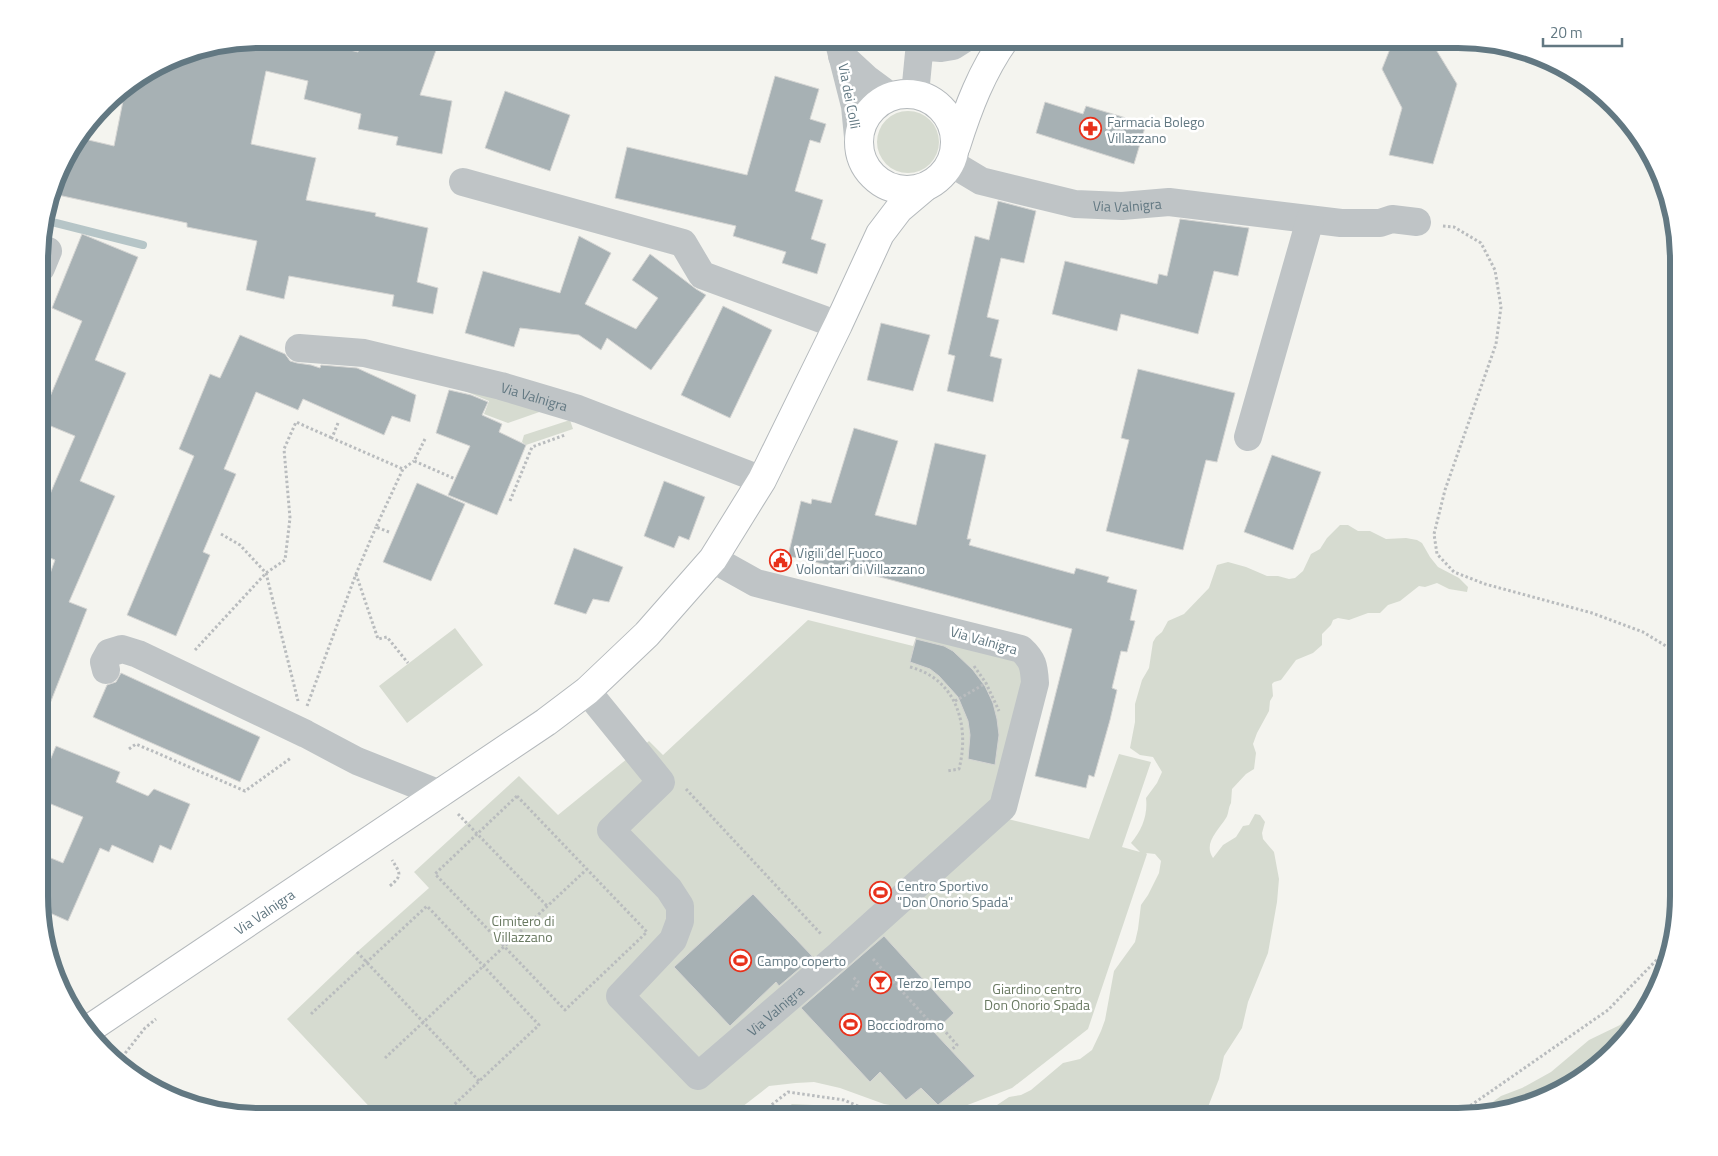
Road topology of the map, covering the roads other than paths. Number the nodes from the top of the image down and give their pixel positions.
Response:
1 (840, 48) edge
2 (841, 48) edge
3 (928, 48) edge
4 (998, 49) edge
5 (912, 97) junction
6 (858, 137) junction
7 (953, 156) junction
8 (866, 168) junction
9 (462, 182) dead end
10 (925, 187) junction
11 (1310, 220) junction
12 (1417, 222) road end
13 (880, 234) junction
14 (838, 326) junction
15 (299, 348) dead end
16 (1248, 438) dead end
17 (762, 480) junction
18 (712, 559) junction
19 (106, 670) dead end
20 (587, 691) junction
21 (449, 804) junction
22 (92, 1027) edge

1 - 6 street, Via dei Colli
2 - 5 street, Via dei Colli
3 - 5 street
4 - 5 main road
4 - 7 main road
5 - 6 main road
5 - 7 main road
6 - 8 main road
7 - 10 main road
7 - 11 street, Via Valnigra
8 - 10 main road
8 - 13 main road
9 - 14 street
10 - 13 main road, Via Valnigra
11 - 12 street, Via Valnigra
11 - 16 street
13 - 14 main road, Via Valnigra
14 - 17 main road, Via Valnigra
15 - 17 street, Via Valnigra
17 - 18 main road, Via Valnigra
18 - 20 main road, Via Valnigra
18 - 20 street, Via Valnigra
19 - 21 street
20 - 21 main road, Via Valnigra
21 - 22 main road, Via Valnigra

